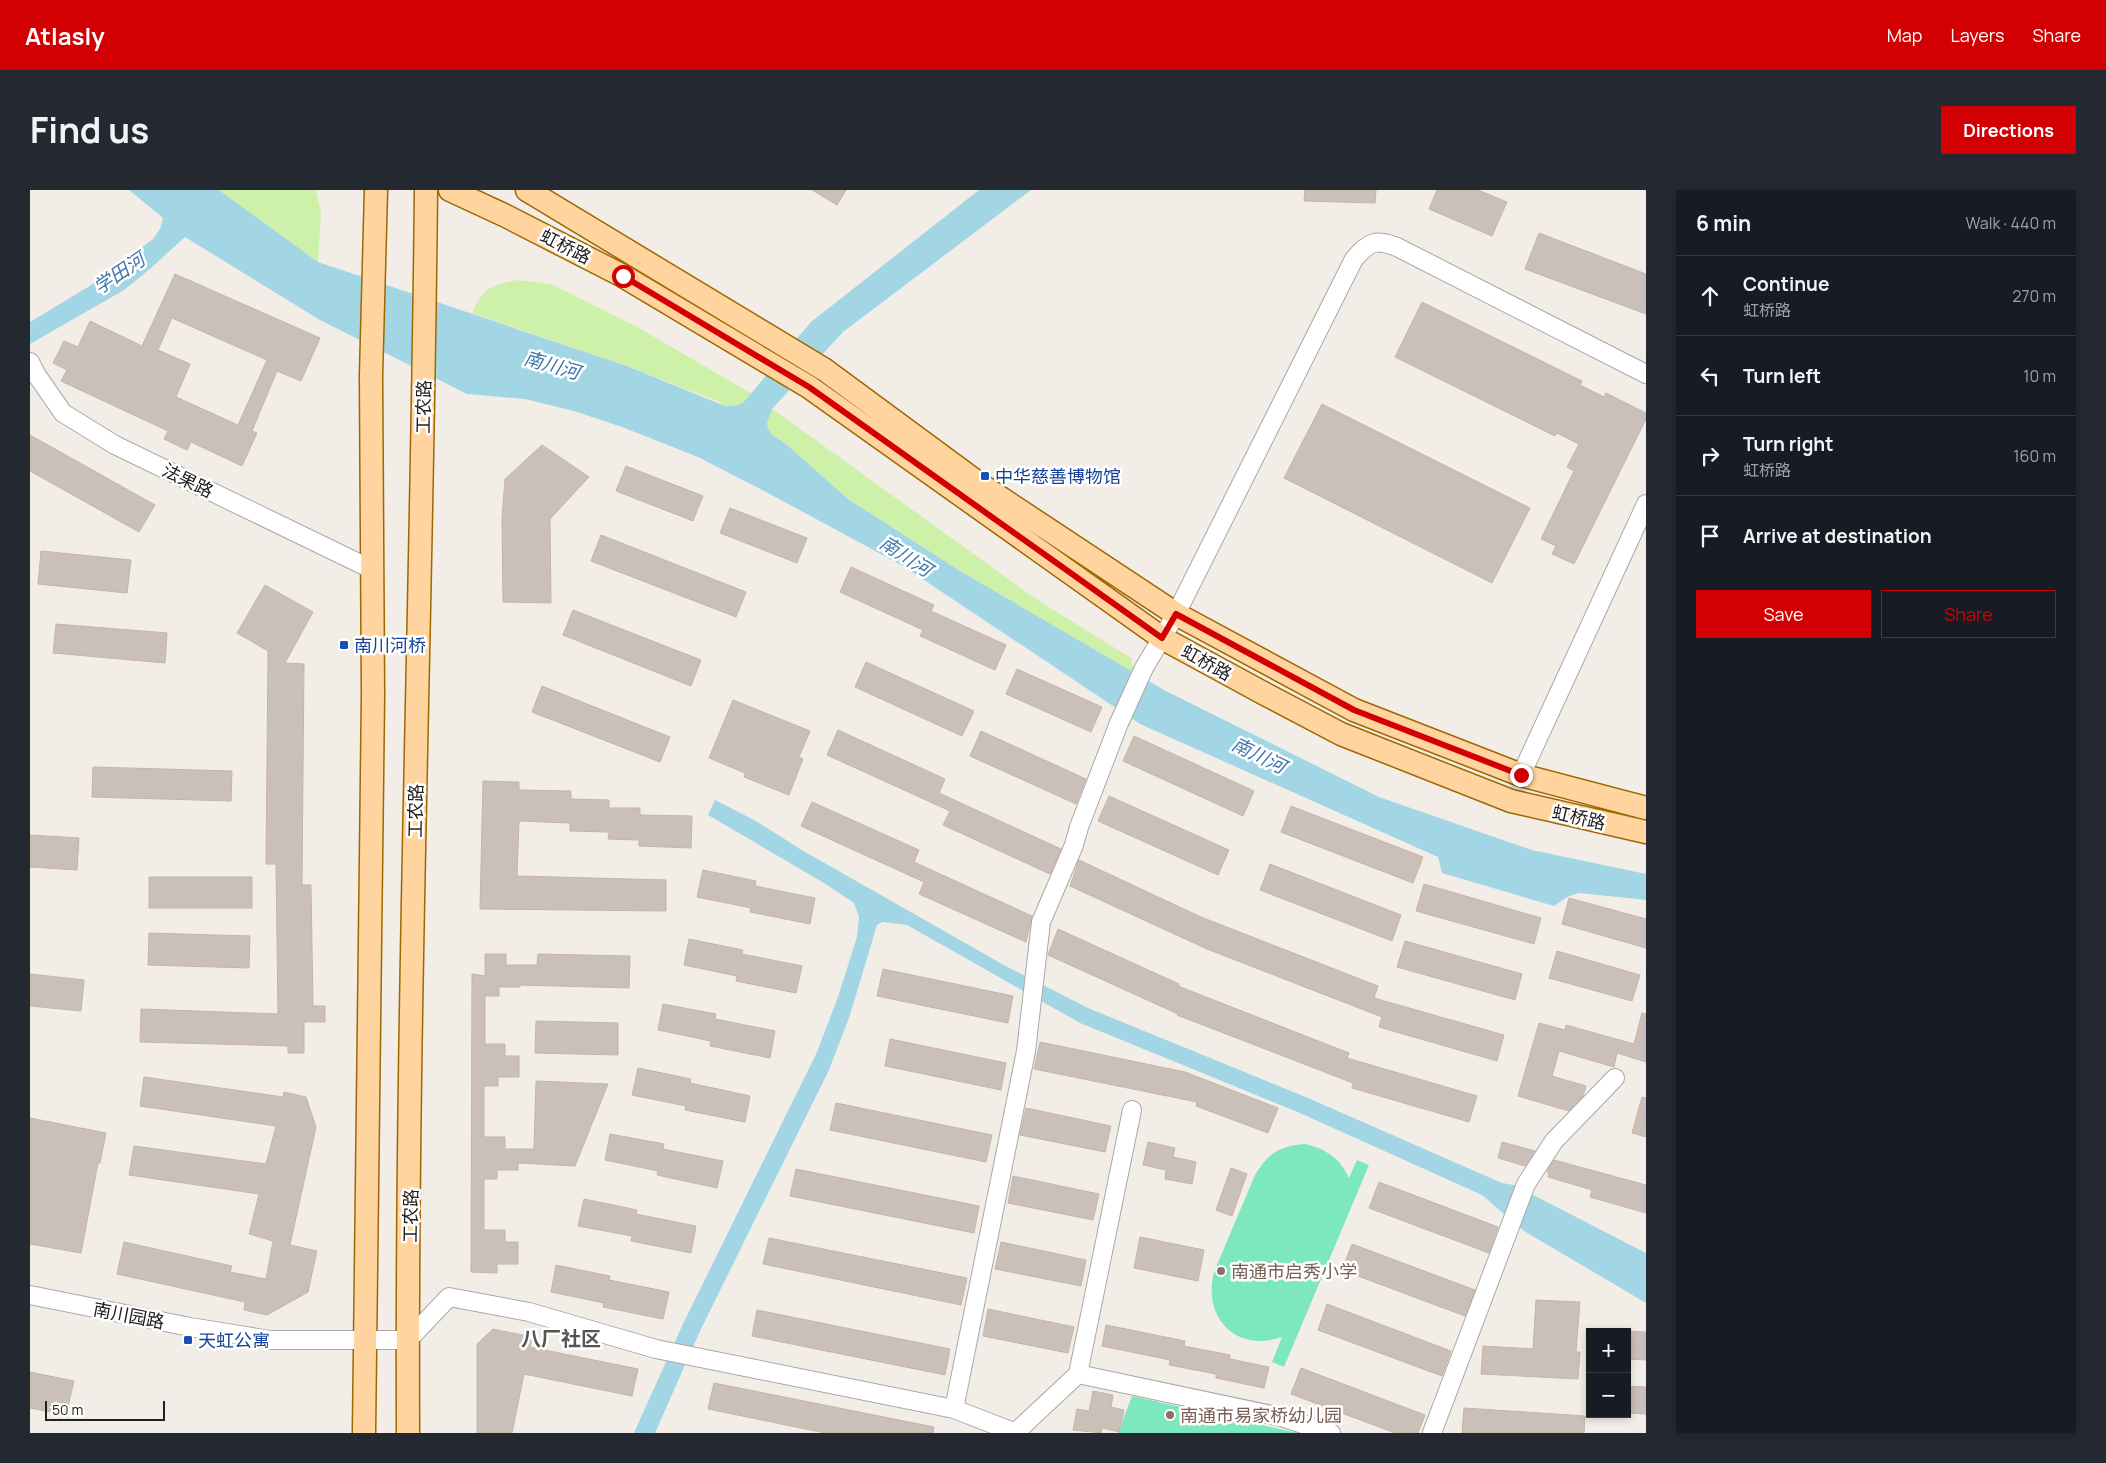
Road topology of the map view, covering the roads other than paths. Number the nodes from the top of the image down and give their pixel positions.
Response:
1 (376, 190) edge
2 (426, 190) edge
3 (450, 190) edge
4 (528, 190) edge
5 (30, 362) edge
6 (1646, 374) edge
7 (1646, 504) edge
8 (371, 569) junction
9 (1176, 614) junction
10 (1162, 638) junction
11 (1521, 775) junction
12 (1646, 808) edge
13 (1646, 832) edge
14 (1615, 1078) dead end
15 (1132, 1110) dead end
16 (30, 1295) edge
17 (365, 1340) junction
18 (408, 1340) junction
19 (1078, 1374) junction
20 (954, 1410) junction
21 (364, 1433) edge
22 (408, 1433) edge
23 (1016, 1433) edge
24 (1331, 1433) edge
25 (1432, 1433) edge

1 - 8 main road
2 - 18 main road, 工农路
3 - 10 main road, 虹桥路
4 - 9 main road, 虹桥路
5 - 8 street, 法果路
6 - 9 street
7 - 11 street
8 - 17 main road
9 - 10 street
9 - 11 main road, 虹桥路
10 - 13 main road, 虹桥路
10 - 20 street
11 - 12 main road, 虹桥路
14 - 25 street
15 - 19 street
16 - 17 street, 南川园路
17 - 18 street, 南川园路
17 - 21 main road
18 - 20 street
18 - 22 main road, 工农路
19 - 23 street
19 - 24 street
20 - 23 street

